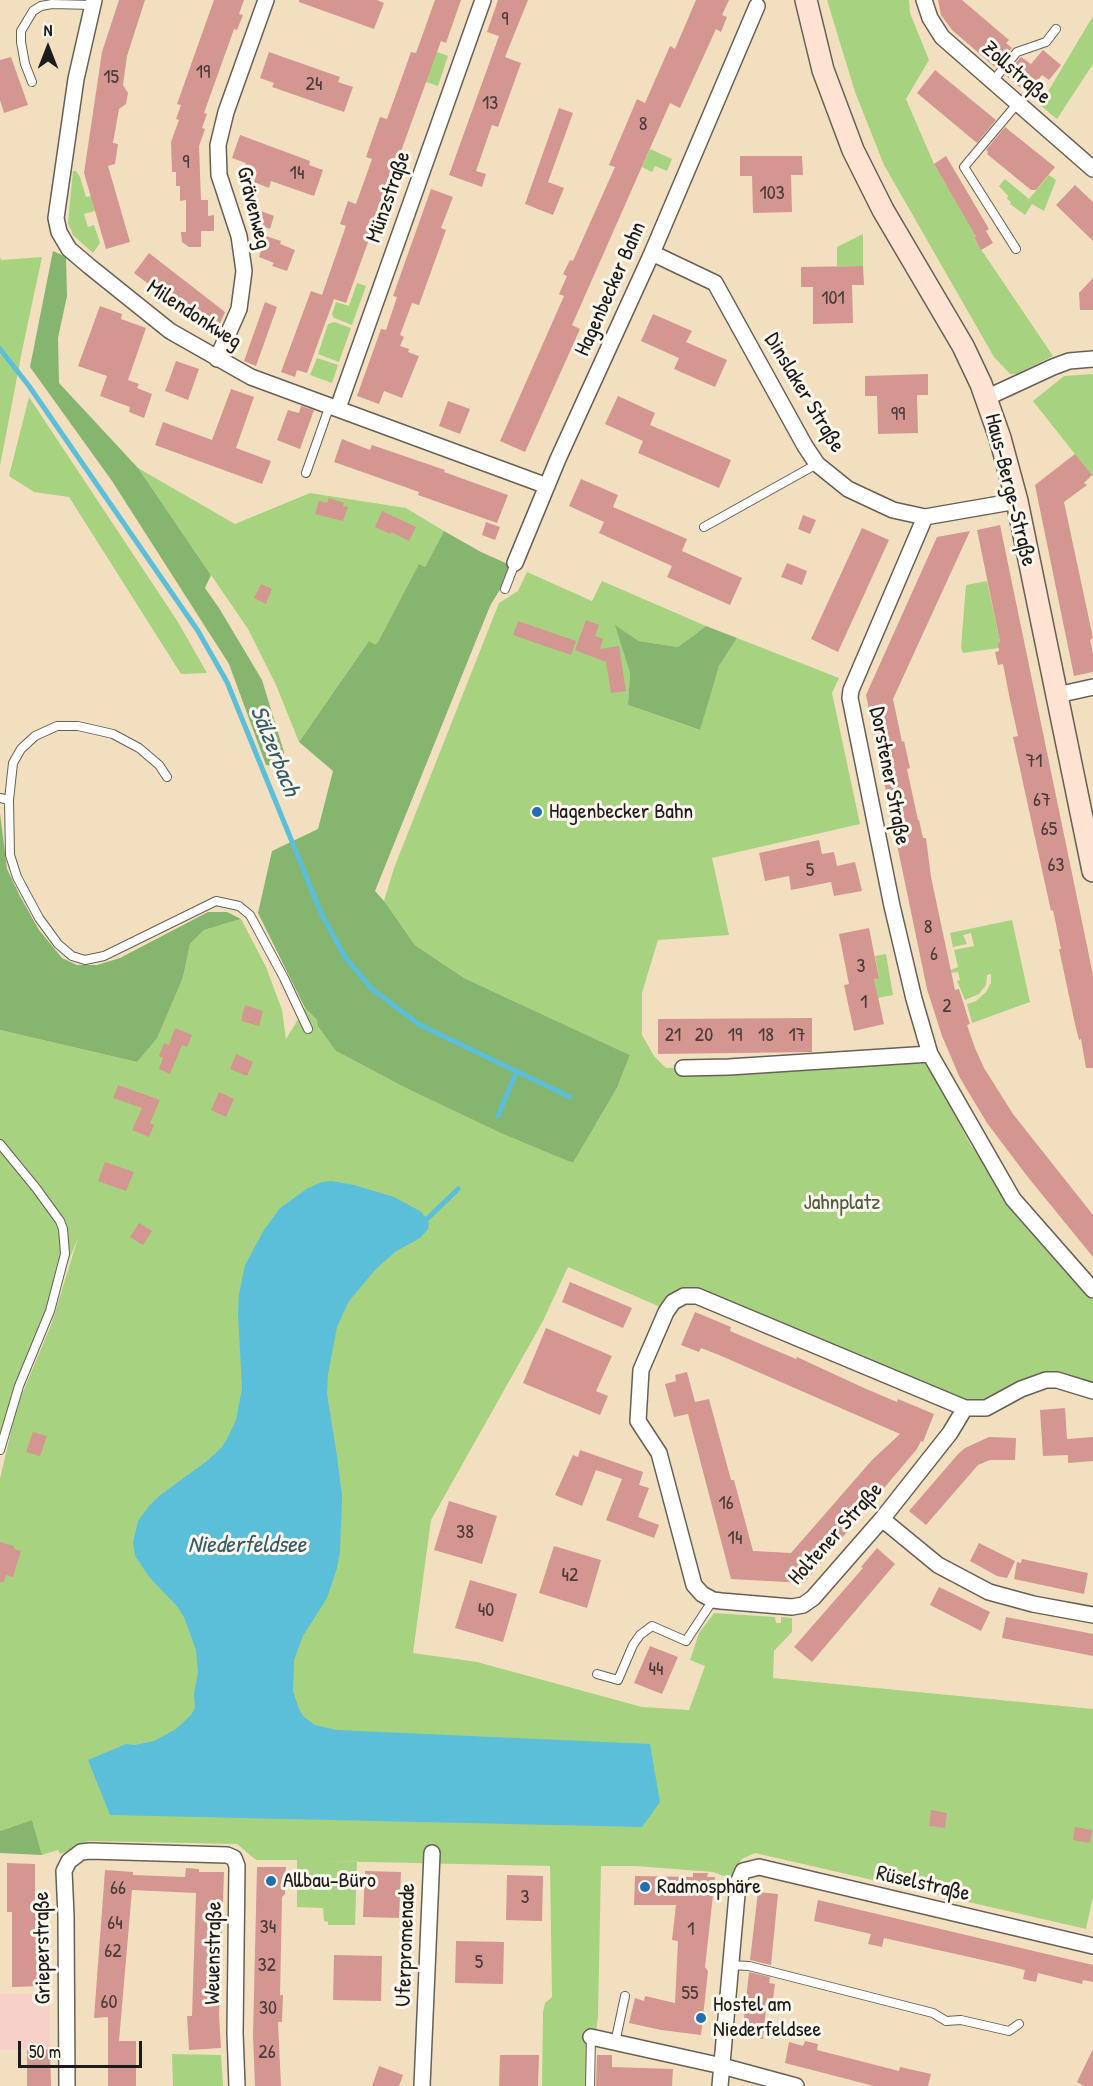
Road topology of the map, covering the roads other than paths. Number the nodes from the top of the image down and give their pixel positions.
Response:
1 (266, 0) edge
2 (483, 0) edge
3 (806, 0) edge
4 (924, 0) edge
5 (93, 2) edge
6 (757, 6) dead end
7 (1056, 29) dead end
8 (32, 82) dead end
9 (992, 82) junction
10 (1017, 104) junction
11 (1093, 169) edge
12 (1016, 249) dead end
13 (652, 253) junction
14 (218, 359) junction
15 (1093, 359) edge
16 (986, 398) junction
17 (334, 407) junction
18 (817, 464) junction
19 (306, 473) dead end
20 (547, 486) junction
21 (1017, 501) junction
22 (925, 517) junction
23 (704, 527) dead end
24 (515, 563) joint
25 (505, 589) dead end
26 (1093, 687) edge
27 (1057, 695) junction
28 (167, 777) dead end
29 (0, 798) edge
30 (9, 800) junction
31 (1093, 871) edge
32 (308, 1029) dead end
33 (930, 1054) junction
34 (683, 1068) dead end
35 (0, 1144) edge
36 (1093, 1290) edge
37 (1093, 1391) edge
38 (965, 1408) junction
39 (0, 1450) edge
40 (882, 1519) junction
41 (712, 1600) junction
42 (1093, 1615) edge
43 (597, 1674) dead end
44 (432, 1853) dead end
45 (234, 1858) joint
46 (1093, 1946) edge
47 (729, 1965) junction
48 (625, 1996) dead end
49 (1019, 2024) dead end
50 (591, 2037) joint
51 (615, 2043) junction
52 (722, 2066) junction
53 (67, 2086) edge
54 (237, 2086) edge
55 (422, 2086) edge
56 (590, 2086) edge
57 (720, 2086) edge
58 (796, 2086) edge

1 - 14 street, Grävenweg
2 - 17 street, Münzstraße
3 - 16 main road, Haus-Berge-Straße
4 - 9 street, Zollstraße
5 - 8 lane
5 - 14 street, Milendonkweg
6 - 13 street, Hagenbecker Bahn
7 - 9 lane
9 - 10 street, Zollstraße
10 - 11 street, Zollstraße
10 - 12 lane
13 - 18 street, Dinslaker Straße
13 - 20 street, Hagenbecker Bahn
14 - 17 street, Milendonkweg
15 - 16 street
16 - 21 main road, Haus-Berge-Straße
17 - 19 lane
17 - 20 street, Milendonkweg
18 - 22 street, Dinslaker Straße
18 - 23 lane
20 - 24 street, Hagenbecker Bahn
21 - 22 street, Dinslaker Straße
21 - 27 main road, Haus-Berge-Straße
22 - 33 street, Dorstener Straße
24 - 25 lane, Hagenbecker Bahn
26 - 27 street
27 - 31 main road, Haus-Berge-Straße
28 - 30 lane
29 - 30 lane
30 - 32 lane
33 - 34 street
33 - 36 street
35 - 39 lane
37 - 38 street
38 - 40 street, Holtener Straße
38 - 41 street
40 - 41 street, Holtener Straße
40 - 42 street
41 - 43 lane
44 - 55 street, Uferpromenade
45 - 53 street, Grieperstraße
45 - 54 street, Weuenstraße
46 - 47 street, Rüselstraße
47 - 49 lane
47 - 52 street
48 - 51 lane
50 - 51 street
50 - 56 lane
51 - 52 street
52 - 57 street
52 - 58 street

